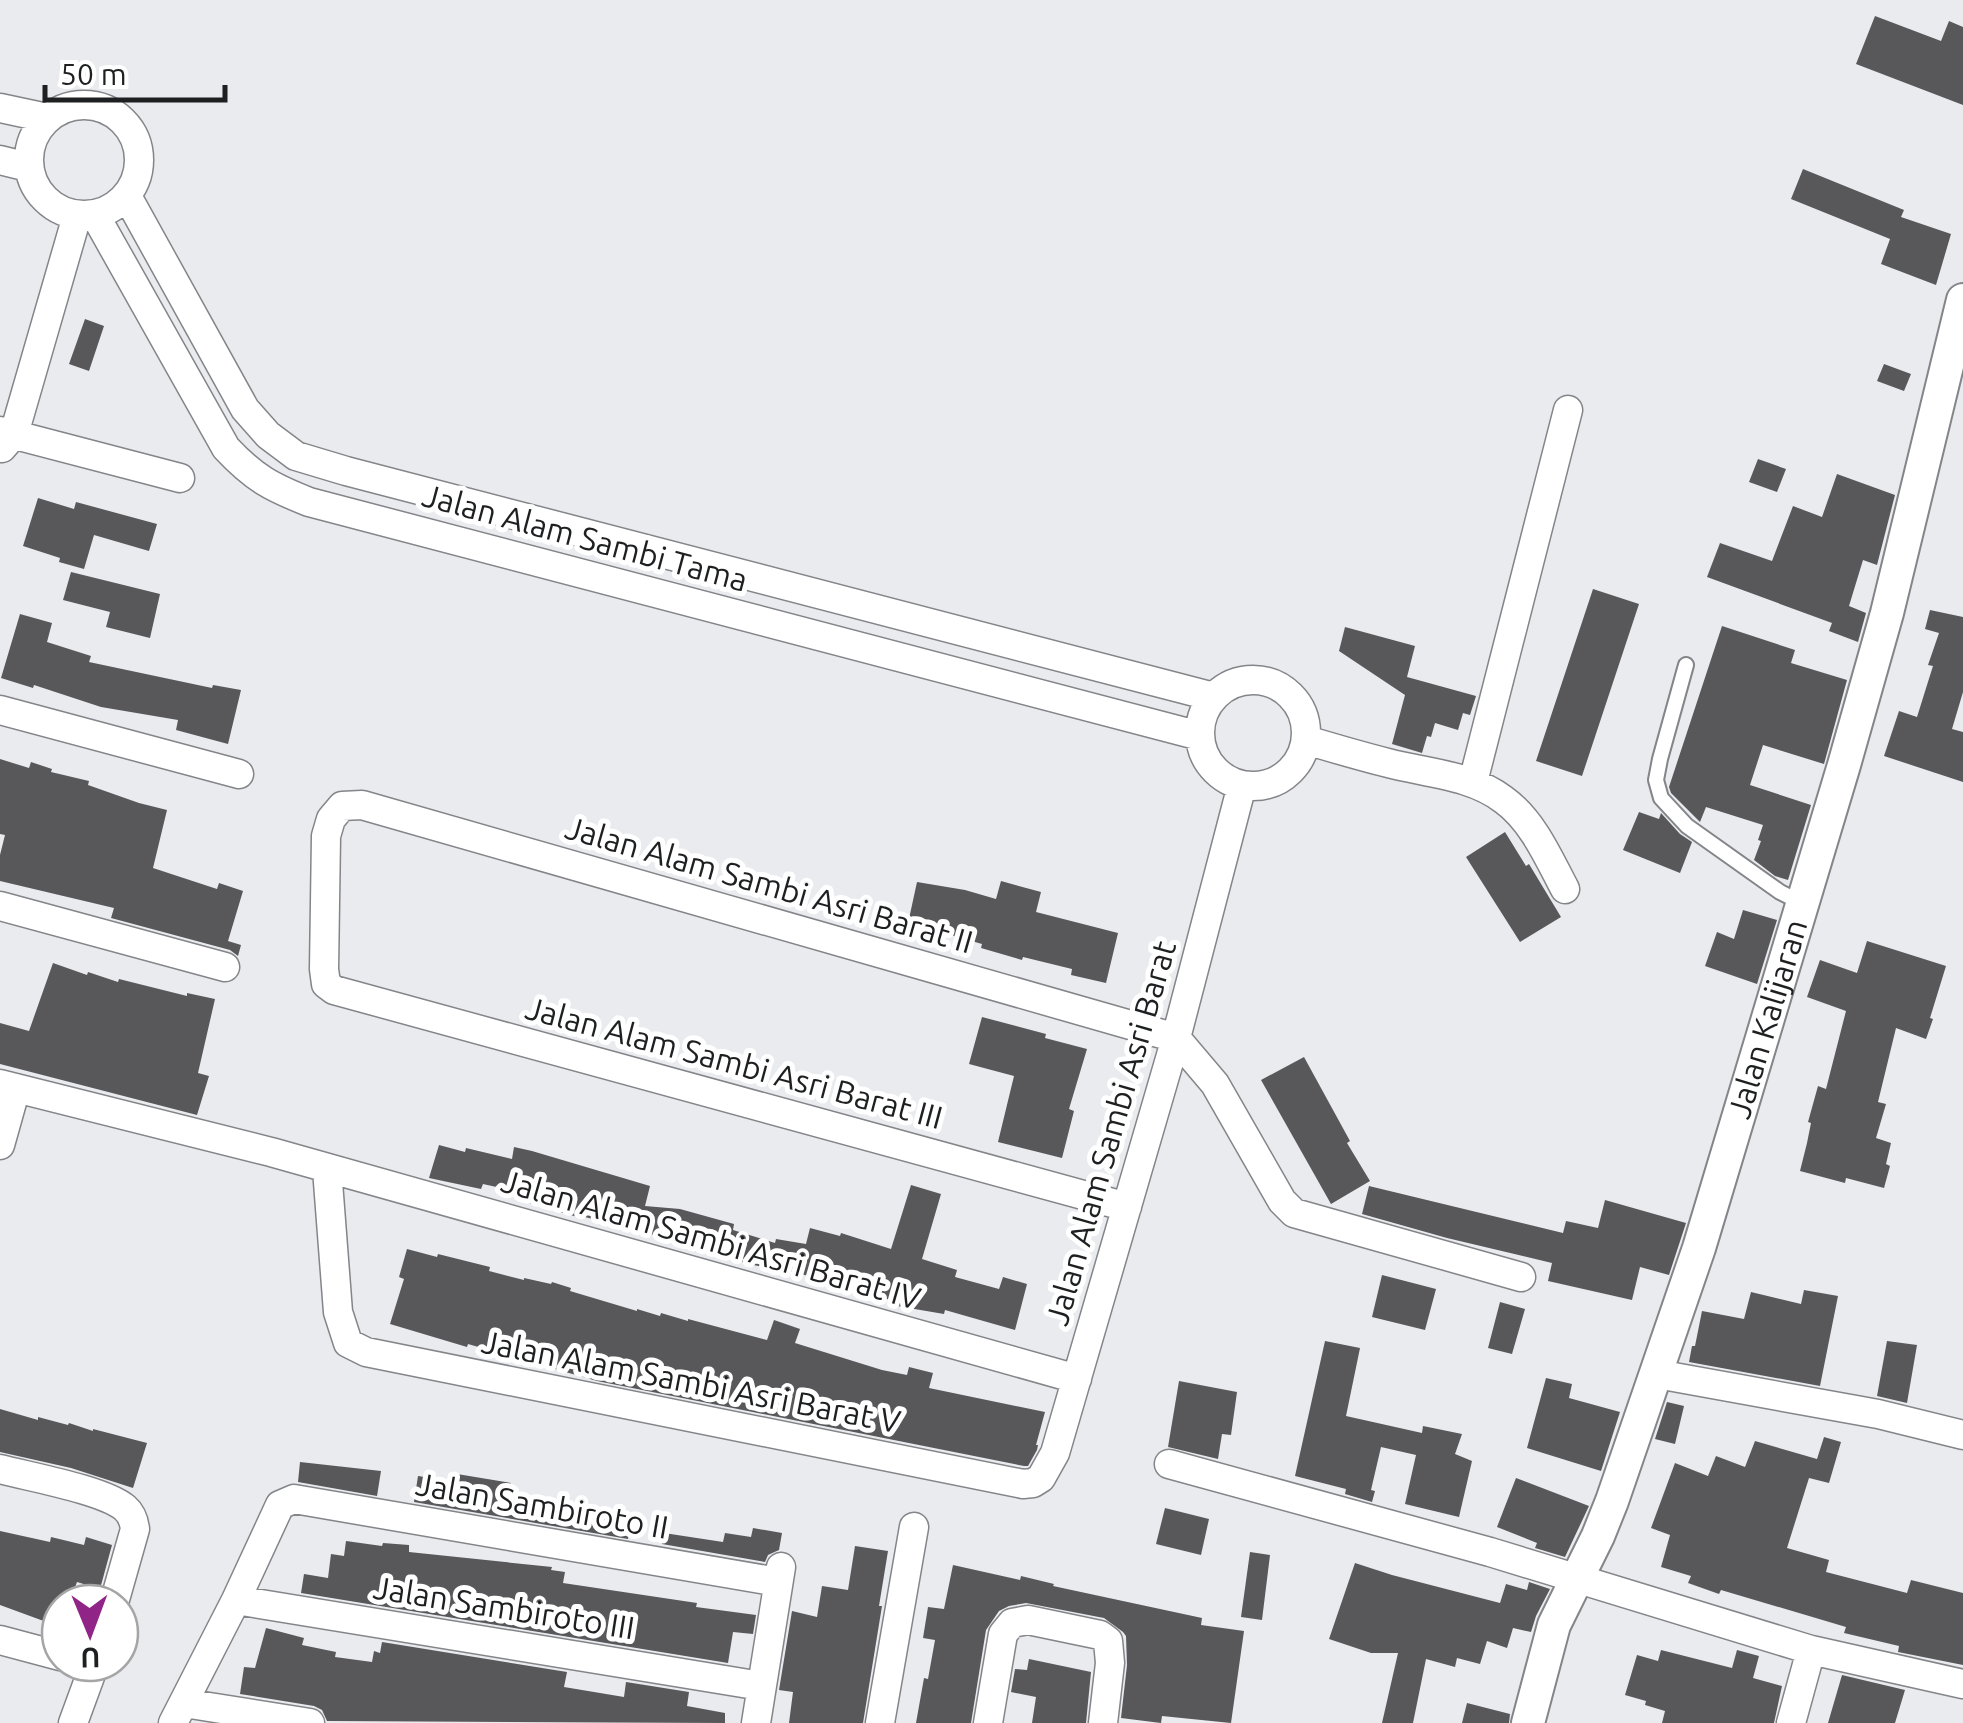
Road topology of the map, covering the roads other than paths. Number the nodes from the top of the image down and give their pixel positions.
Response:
1 (0, 108) edge
2 (47, 118) junction
3 (0, 160) edge
4 (28, 167) junction
5 (126, 196) junction
6 (78, 214) junction
7 (1962, 304) edge
8 (1568, 410) dead end
9 (3, 438) edge
10 (180, 478) dead end
11 (1686, 665) dead end
12 (1214, 697) junction
13 (0, 710) edge
14 (1200, 736) junction
15 (1306, 740) junction
16 (239, 774) dead end
17 (1472, 782) junction
18 (1242, 785) junction
19 (342, 806) joint
20 (1565, 889) dead end
21 (1802, 903) junction
22 (0, 906) edge
23 (225, 967) dead end
24 (1176, 1038) junction
25 (8, 1086) edge
26 (0, 1145) edge
27 (321, 1167) junction
28 (1126, 1206) junction
29 (1521, 1277) dead end
30 (1656, 1374) junction
31 (1076, 1378) junction
32 (1963, 1435) edge
33 (1169, 1464) dead end
34 (0, 1469) edge
35 (1023, 1484) joint
36 (914, 1527) dead end
37 (1576, 1578) junction
38 (120, 1583) edge
39 (236, 1600) junction
40 (0, 1640) edge
41 (1811, 1650) junction
42 (40, 1651) edge
43 (86, 1683) edge
44 (1963, 1684) edge
45 (761, 1686) junction
46 (178, 1713) edge
47 (73, 1723) edge
48 (310, 1723) edge
49 (756, 1723) edge
50 (880, 1723) edge
51 (988, 1723) edge
52 (1103, 1723) edge
53 (1528, 1723) edge
54 (1791, 1723) edge

1 - 2 street
2 - 4 street
2 - 5 street
3 - 4 street
4 - 6 street
5 - 6 street
5 - 12 street, Jalan Alam Sambi Tama
6 - 9 street
6 - 14 street, Jalan Alam Sambi Tama
7 - 21 street, Jalan Kalijaran
8 - 17 street
9 - 10 street
11 - 21 lane
12 - 14 street
12 - 15 street
13 - 16 street
14 - 18 street
15 - 17 street
15 - 18 street
17 - 20 street
18 - 24 street, Jalan Alam Sambi Asri Barat
19 - 24 street, Jalan Alam Sambi Asri Barat II
19 - 28 street, Jalan Alam Sambi Asri Barat III
21 - 30 street, Jalan Kalijaran
22 - 23 street
24 - 28 street, Jalan Alam Sambi Asri Barat
24 - 29 street
25 - 26 street
25 - 27 street, Jalan Alam Sambi Asri Barat IV
27 - 31 street, Jalan Alam Sambi Asri Barat IV
27 - 35 street, Jalan Alam Sambi Asri Barat V
28 - 31 street, Jalan Alam Sambi Asri Barat
30 - 32 street
30 - 37 street, Jalan Kalijaran
31 - 35 street, Jalan Alam Sambi Asri Barat
33 - 37 street
34 - 38 street
36 - 50 street
37 - 41 street
37 - 53 street, Jalan Kalijaran
39 - 45 street, Jalan Sambiroto III
39 - 45 street, Jalan Sambiroto II
39 - 46 street
40 - 42 street
41 - 44 street
41 - 54 street
43 - 47 street
45 - 49 street, Jalan Sambiroto II
46 - 48 street
51 - 52 street

